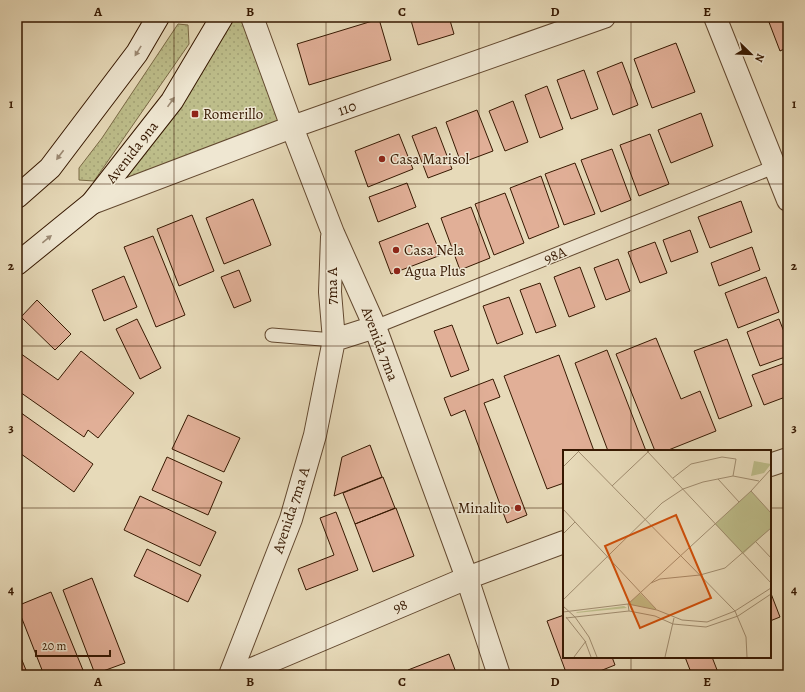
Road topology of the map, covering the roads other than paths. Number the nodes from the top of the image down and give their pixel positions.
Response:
1 (158, 17) edge
2 (222, 17) edge
3 (252, 17) edge
4 (604, 17) edge
5 (715, 17) edge
6 (292, 127) junction
7 (774, 167) junction
8 (17, 197) edge
9 (788, 200) edge
10 (92, 203) junction
11 (333, 232) junction
12 (17, 264) edge
13 (375, 327) junction
14 (272, 335) dead end
15 (334, 340) junction
16 (788, 459) edge
17 (771, 465) edge
18 (563, 542) edge
19 (467, 578) junction
20 (230, 675) edge
21 (238, 675) edge
22 (499, 675) edge

1 -> 8 street
10 -> 2 street, Avenida 9na
3 - 6 street, Avenida 7ma
4 - 6 street, 110
5 - 7 street
6 - 10 street, 110
6 - 11 street, Avenida 7ma
7 - 9 street
7 - 13 lane, 98A
12 -> 10 street, Avenida 9na
11 - 13 street, Avenida 7ma
11 - 15 street, 7ma A
13 - 15 street, 98A
13 - 19 street, Avenida 7ma
14 - 15 lane
15 - 20 street, Avenida 7ma A
16 - 17 street
18 - 19 street, 98
19 - 21 street, 98
19 - 22 street, Avenida 7ma

